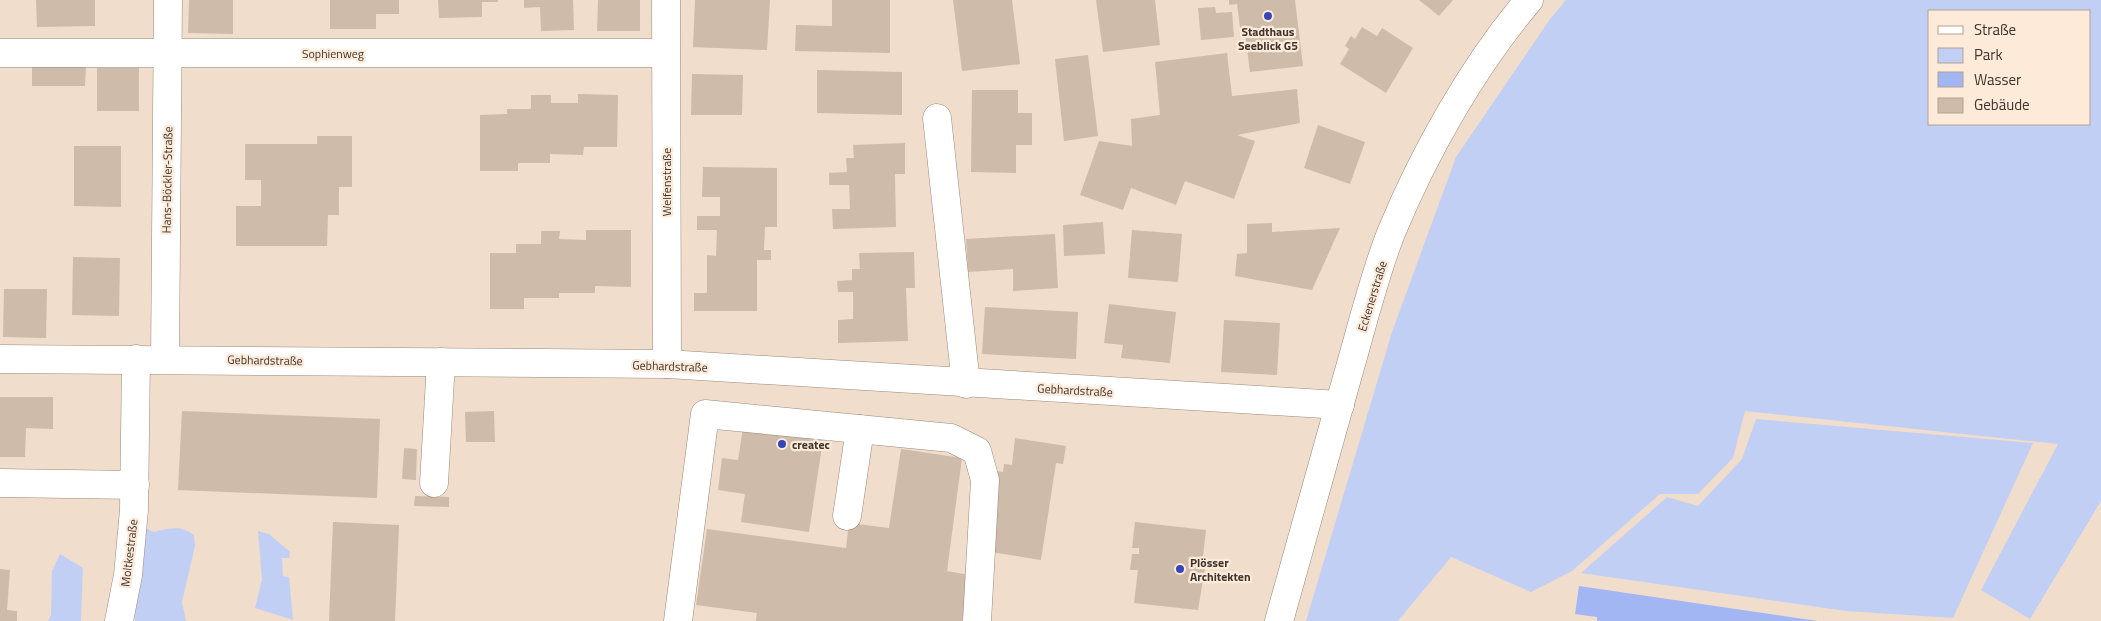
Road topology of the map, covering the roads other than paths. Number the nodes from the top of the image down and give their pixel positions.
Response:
1 (168, 0) edge
2 (666, 0) edge
3 (1529, 0) edge
4 (0, 53) edge
5 (168, 53) junction
6 (665, 53) junction
7 (936, 118) dead end
8 (0, 359) edge
9 (136, 359) junction
10 (165, 359) junction
11 (441, 362) junction
12 (667, 364) junction
13 (966, 384) junction
14 (1340, 405) junction
15 (860, 429) junction
16 (0, 483) edge
17 (434, 483) dead end
18 (135, 485) junction
19 (847, 516) dead end
20 (119, 621) edge
21 (678, 621) edge
22 (977, 621) edge
23 (1279, 621) edge

1 - 5 street, Hans-Böckler-Straße
2 - 6 street, Welfenstraße
3 - 14 street, Eckenerstraße
4 - 5 street, Sophienweg
5 - 6 street, Sophienweg
5 - 10 street, Hans-Böckler-Straße
6 - 12 street, Welfenstraße
7 - 13 street
8 - 9 street, Gebhardstraße
9 - 10 street, Gebhardstraße
9 - 18 street, Moltkestraße
10 - 11 street, Gebhardstraße
11 - 12 street, Gebhardstraße
11 - 17 street
12 - 13 street, Gebhardstraße
13 - 14 street, Gebhardstraße
14 - 23 street, Eckenerstraße
15 - 19 street
15 - 21 street
15 - 22 street
16 - 18 street
18 - 20 street, Moltkestraße

